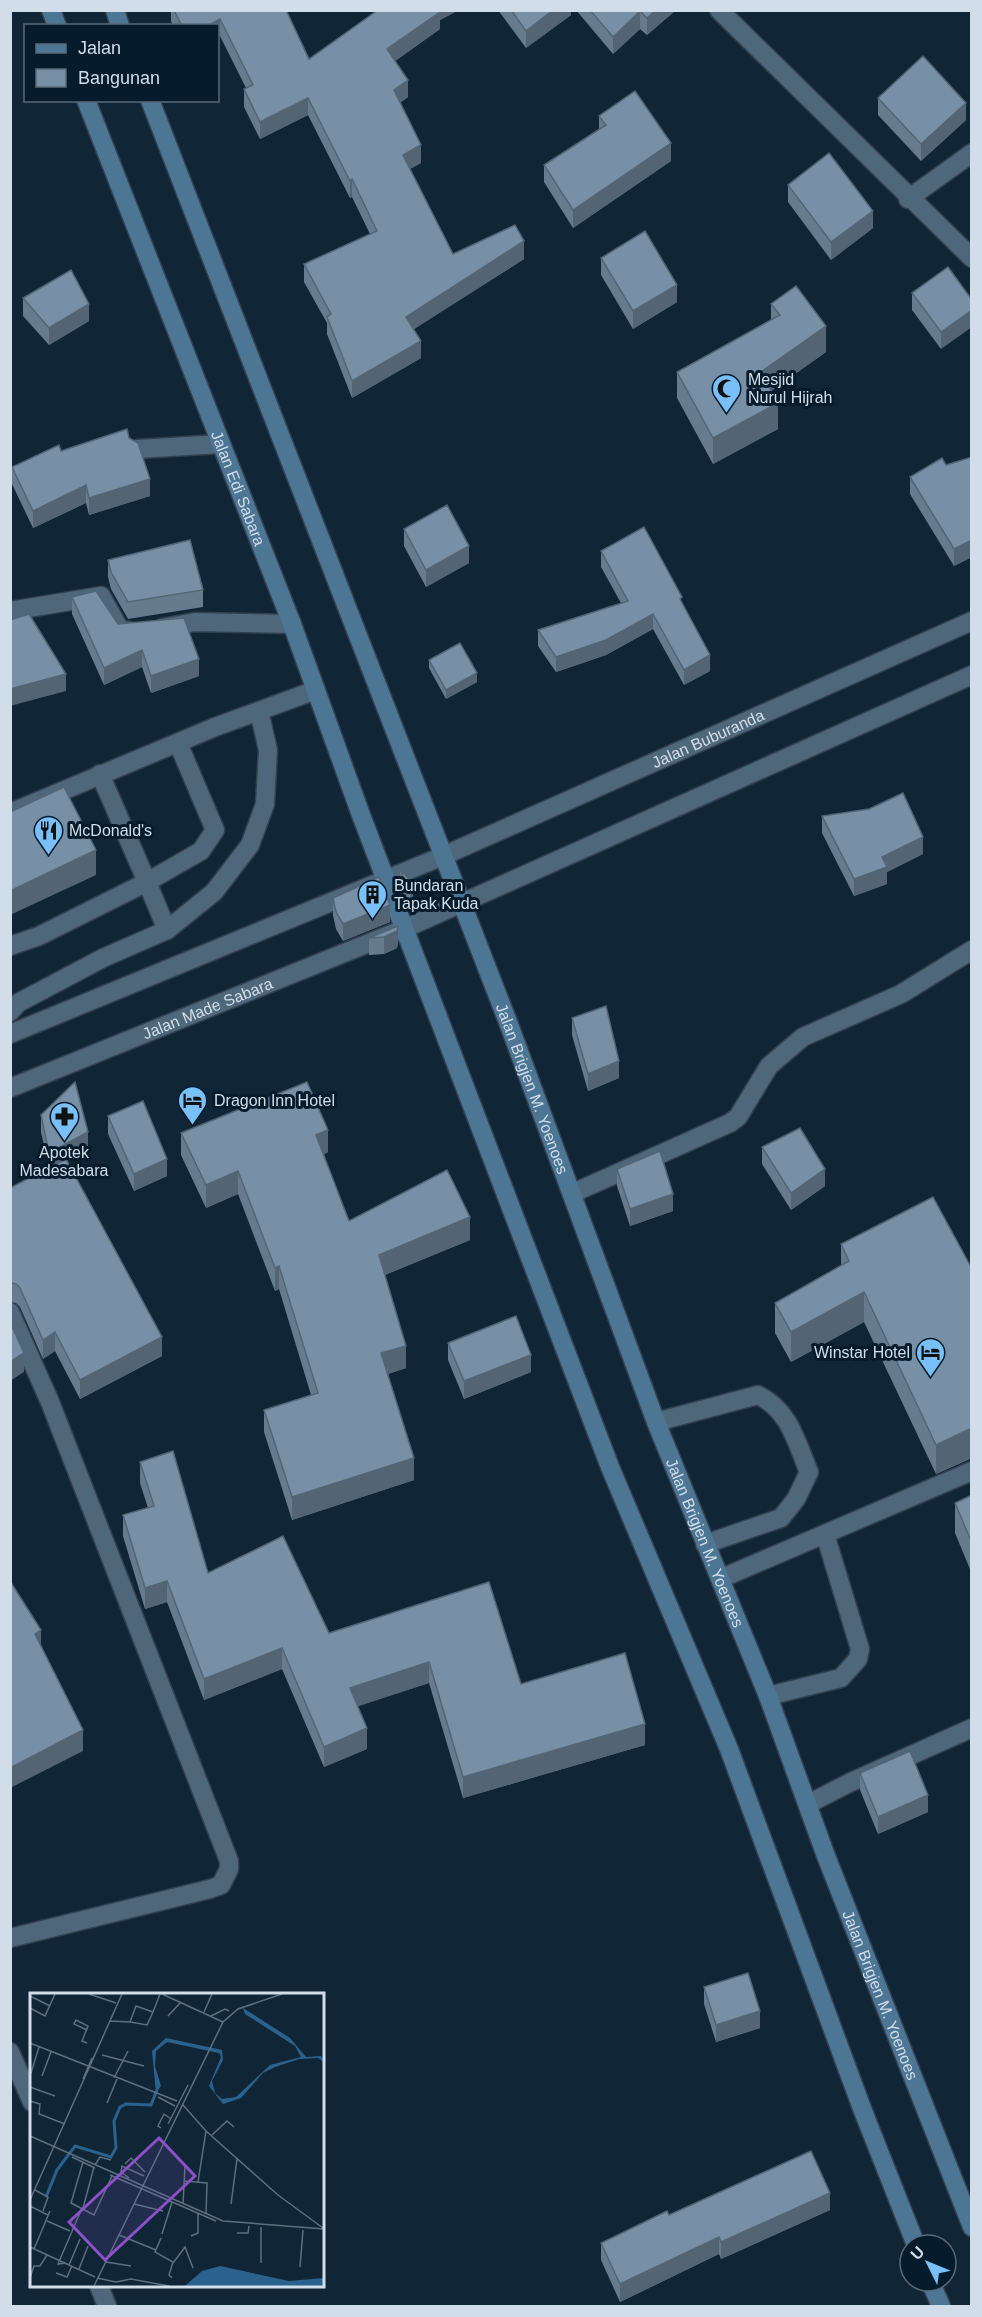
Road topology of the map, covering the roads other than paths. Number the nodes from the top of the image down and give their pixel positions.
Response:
1 (719, 10) edge
2 (87, 102) edge
3 (151, 102) edge
4 (972, 153) edge
5 (908, 199) junction
6 (972, 258) edge
7 (220, 444) junction
8 (138, 449) edge
9 (10, 611) edge
10 (972, 621) edge
11 (292, 624) junction
12 (972, 675) edge
13 (316, 690) junction
14 (259, 711) junction
15 (178, 743) junction
16 (100, 774) junction
17 (10, 813) edge
18 (443, 856) junction
19 (387, 879) junction
20 (147, 882) junction
21 (461, 903) junction
22 (406, 928) junction
23 (167, 930) junction
24 (10, 946) edge
25 (972, 950) edge
26 (10, 1012) edge
27 (10, 1034) edge
28 (10, 1088) edge
29 (573, 1193) junction
30 (10, 1312) edge
31 (656, 1422) junction
32 (972, 1471) edge
33 (825, 1534) junction
34 (705, 1545) junction
35 (722, 1578) junction
36 (768, 1696) junction
37 (972, 1728) edge
38 (808, 1804) junction
39 (10, 1938) edge
40 (10, 2052) edge
41 (30, 2097) edge
42 (972, 2227) edge
43 (911, 2233) edge
44 (99, 2287) edge
45 (107, 2307) edge

1 - 5 street
2 - 7 main road, Jalan Edi Sabara
3 - 18 main road
4 - 5 street
5 - 6 street
7 - 8 street
7 - 11 main road, Jalan Edi Sabara
9 - 11 street
10 - 18 street, Jalan Buburanda
11 - 13 main road, Jalan Edi Sabara
12 - 21 street
13 - 14 street
13 - 19 main road, Jalan Edi Sabara
14 - 15 street
14 - 23 street
15 - 16 street
15 - 20 street
16 - 17 street
16 - 20 street
18 - 19 street, Jalan Buburanda
18 - 21 main road, Jalan Brigjen M. Yoenoes
19 - 22 main road, Jalan Edi Sabara
19 - 27 street
20 - 23 street
20 - 24 street
21 - 22 street, Jalan Made Sabara
21 - 29 main road, Jalan Brigjen M. Yoenoes
22 - 28 street, Jalan Made Sabara
22 - 43 main road
23 - 26 street
25 - 29 street
29 - 31 main road, Jalan Brigjen M. Yoenoes
30 - 39 street
31 - 34 main road, Jalan Brigjen M. Yoenoes
31 - 34 street
32 - 33 street
33 - 35 street
33 - 36 street
34 - 35 main road, Jalan Brigjen M. Yoenoes
35 - 36 main road, Jalan Brigjen M. Yoenoes
36 - 38 main road, Jalan Brigjen M. Yoenoes
37 - 38 street
38 - 42 main road, Jalan Brigjen M. Yoenoes
40 - 41 street
44 - 45 street

